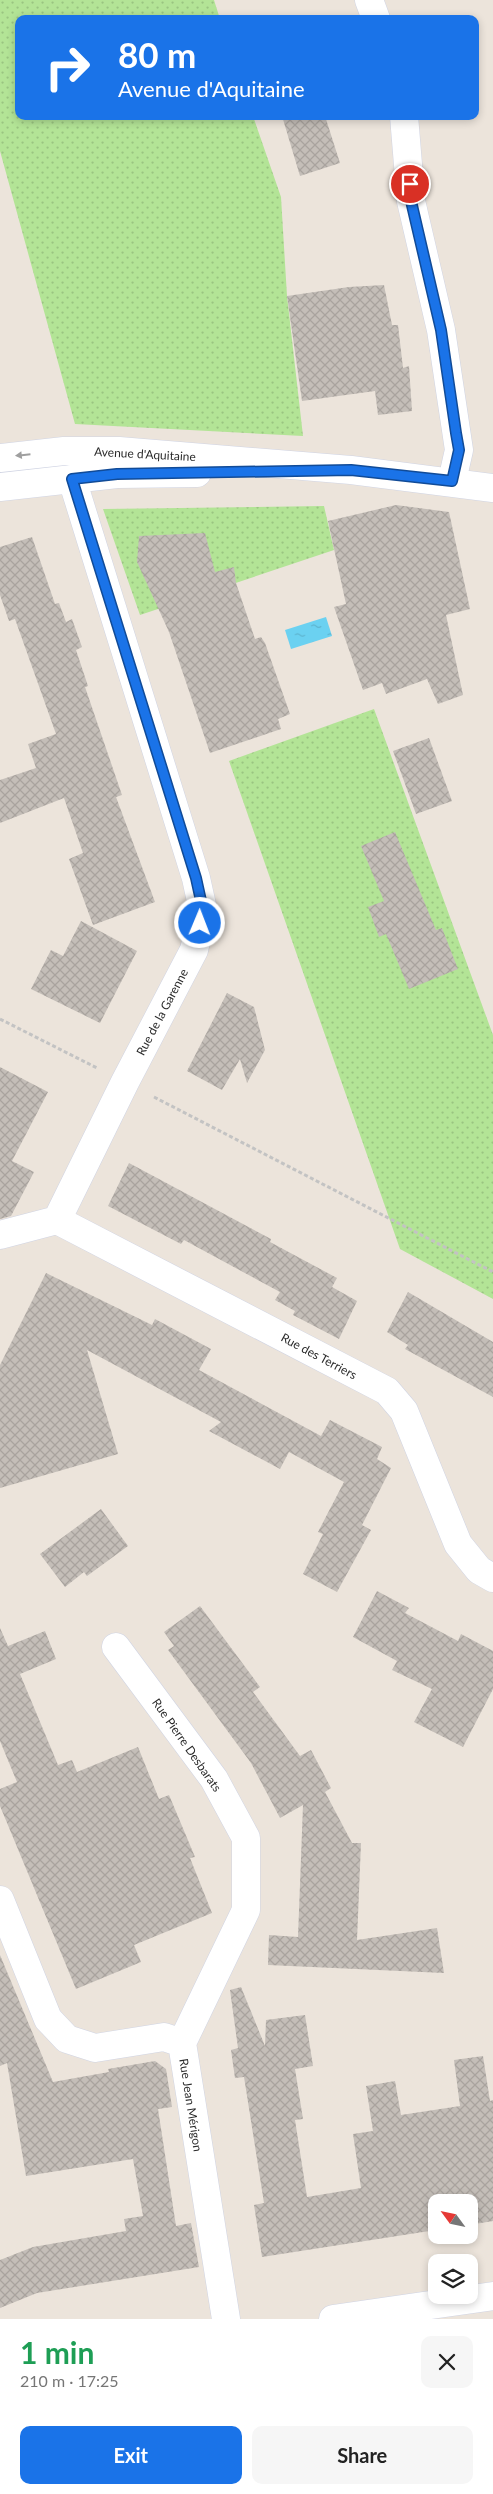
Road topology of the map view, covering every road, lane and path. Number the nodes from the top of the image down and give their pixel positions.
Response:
1 (369, 0) edge
2 (375, 15) edge
3 (404, 120) edge
4 (64, 451) junction
5 (0, 458) edge
6 (351, 470) junction
7 (72, 479) junction
8 (452, 481) junction
9 (0, 487) edge
10 (493, 488) edge
11 (0, 1019) edge
12 (125, 1082) junction
13 (57, 1220) junction
14 (0, 1235) edge
15 (493, 1272) edge
16 (493, 1578) edge
17 (116, 1647) dead end
18 (0, 1900) edge
19 (182, 2043) junction
20 (493, 2296) edge
21 (226, 2319) edge
22 (333, 2319) edge

1 - 2 street
3 - 8 street
4 -> 5 street, Avenue d'Aquitaine
4 - 6 street, Avenue d'Aquitaine
4 - 7 street, Rue de la Garenne
6 - 7 street, Avenue d'Aquitaine
6 - 8 street, Avenue d'Aquitaine
7 - 9 street, Avenue d'Aquitaine
7 - 12 street, Rue de la Garenne
8 - 10 street, Avenue d'Aquitaine
11 - 12 path
12 - 13 street, Rue de la Garenne
12 - 15 path
13 - 14 street
13 - 16 street, Rue des Terriers
17 - 19 street, Rue Pierre Desbarats
18 - 19 street, Rue Jean Mérigon
19 - 21 street, Rue Jean Mérigon
20 - 22 street

